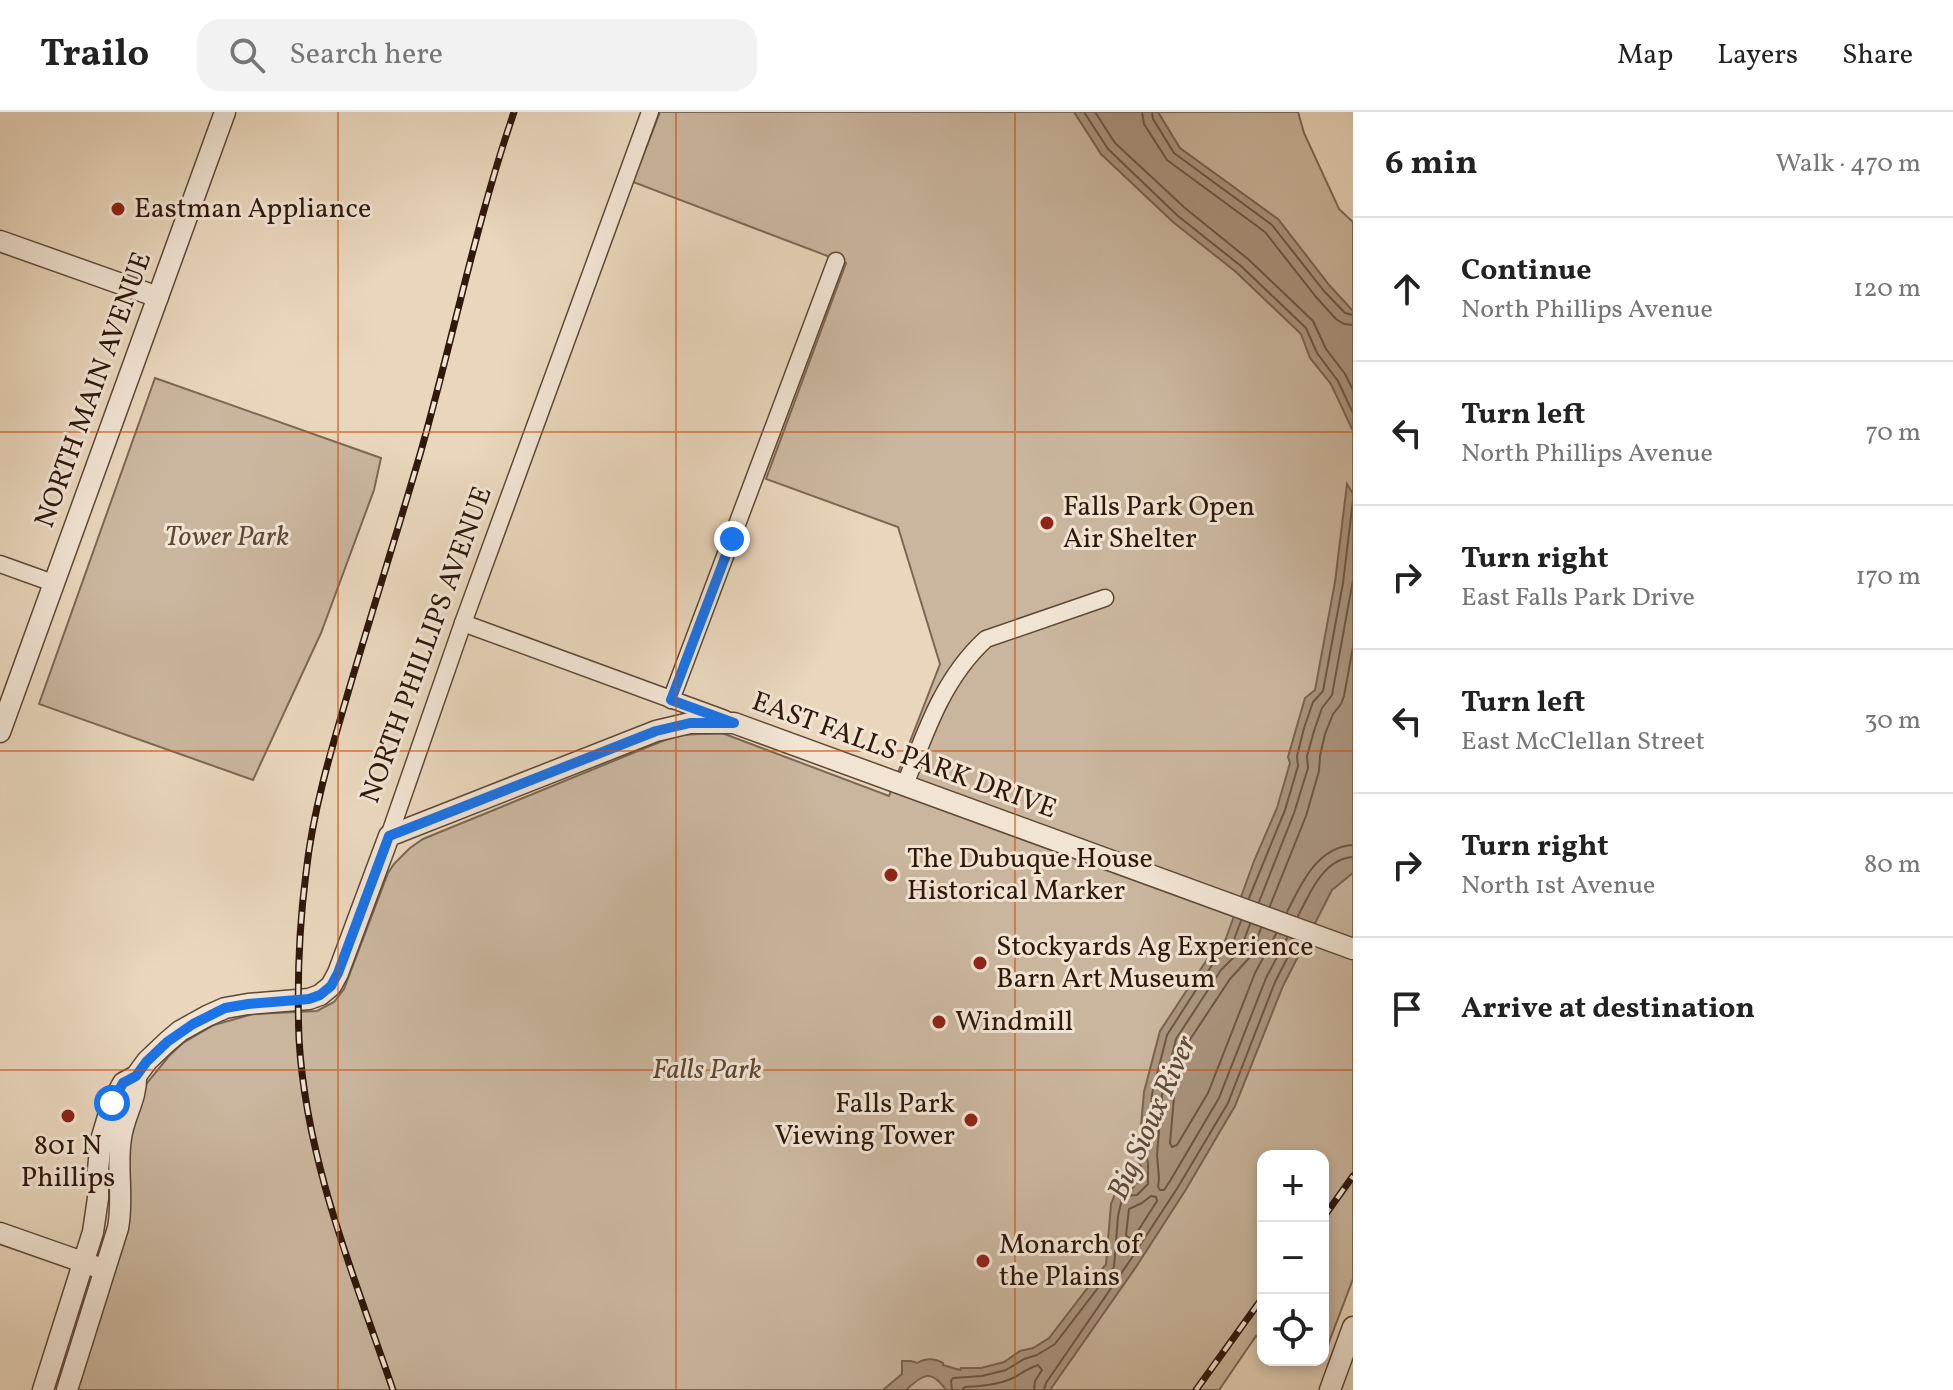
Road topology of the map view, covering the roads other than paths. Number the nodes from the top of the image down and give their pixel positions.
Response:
1 (225, 112) edge
2 (650, 112) edge
3 (0, 241) edge
4 (836, 261) dead end
5 (158, 297) junction
6 (0, 564) edge
7 (53, 583) junction
8 (1105, 598) dead end
9 (463, 623) junction
10 (671, 700) junction
11 (734, 723) junction
12 (0, 732) edge
13 (905, 785) junction
14 (389, 836) junction
15 (1347, 947) edge
16 (136, 1076) junction
17 (0, 1233) edge
18 (84, 1262) junction
19 (105, 1270) junction
20 (1353, 1327) edge
21 (43, 1390) edge
22 (67, 1390) edge
23 (1330, 1390) edge

1 - 5 street, NORTH MAIN AVENUE
2 - 9 street, NORTH PHILLIPS AVENUE
3 - 5 street
4 - 10 street
5 - 7 street, NORTH MAIN AVENUE
6 - 7 street
7 - 12 street, NORTH MAIN AVENUE
8 - 13 street
9 - 10 street
9 - 14 street, NORTH PHILLIPS AVENUE
10 - 11 street
11 - 13 street, EAST FALLS PARK DRIVE
11 - 14 street, EAST FALLS PARK DRIVE
13 - 15 street, EAST FALLS PARK DRIVE
14 - 16 street, NORTH PHILLIPS AVENUE
16 - 18 street, NORTH PHILLIPS AVENUE
16 - 19 street, NORTH PHILLIPS AVENUE
17 - 18 street
18 - 19 street
18 - 21 street, NORTH PHILLIPS AVENUE
19 - 22 street, NORTH PHILLIPS AVENUE
20 - 23 street

